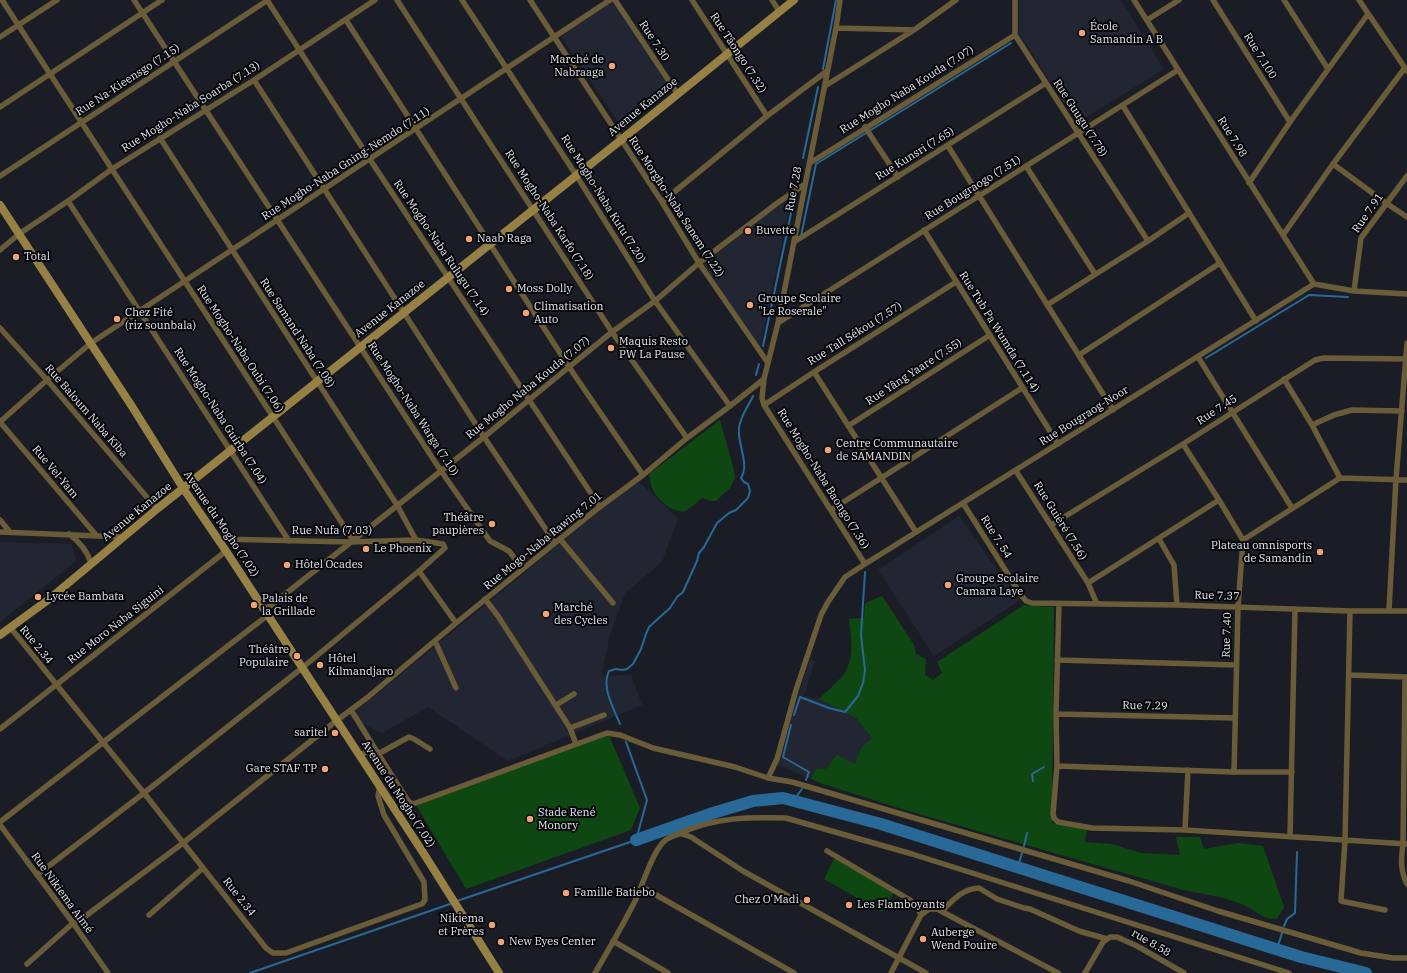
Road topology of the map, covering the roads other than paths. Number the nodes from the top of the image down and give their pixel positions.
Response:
1 (2, 0) edge
2 (57, 0) edge
3 (134, 0) edge
4 (162, 0) edge
5 (267, 0) edge
6 (375, 0) edge
7 (397, 0) edge
8 (462, 0) edge
9 (530, 0) edge
10 (610, 0) edge
11 (615, 0) edge
12 (692, 0) edge
13 (772, 0) edge
14 (794, 0) edge
15 (840, 0) edge
16 (956, 0) edge
17 (1015, 0) edge
18 (1134, 0) edge
19 (1179, 0) edge
20 (1212, 0) edge
21 (1284, 0) edge
22 (1359, 0) edge
23 (779, 11) junction
24 (142, 13) junction
25 (1368, 14) junction
26 (346, 20) junction
27 (1147, 20) junction
28 (19, 25) junction
29 (836, 28) junction
30 (914, 30) junction
31 (1015, 35) junction
32 (0, 37) edge
33 (555, 38) junction
34 (299, 50) junction
35 (727, 54) junction
36 (174, 62) junction
37 (506, 69) junction
38 (1328, 69) junction
39 (1178, 70) junction
40 (1406, 70) edge
41 (827, 71) junction
42 (50, 74) junction
43 (254, 80) junction
44 (1046, 84) junction
45 (824, 86) junction
46 (677, 93) junction
47 (462, 99) junction
48 (1123, 106) junction
49 (0, 107) edge
50 (206, 109) junction
51 (767, 116) junction
52 (82, 122) junction
53 (1290, 122) junction
54 (865, 127) junction
55 (416, 129) junction
56 (1078, 133) junction
57 (160, 138) junction
58 (621, 140) junction
59 (948, 146) junction
60 (369, 158) junction
61 (810, 163) junction
62 (1334, 164) junction
63 (1026, 166) junction
64 (112, 169) junction
65 (576, 175) junction
66 (0, 176) edge
67 (1407, 176) edge
68 (898, 177) junction
69 (1250, 183) junction
70 (805, 184) junction
71 (323, 189) junction
72 (979, 196) junction
73 (68, 201) junction
74 (662, 202) junction
75 (1386, 204) junction
76 (0, 205) edge
77 (533, 209) junction
78 (1189, 213) junction
79 (1407, 217) edge
80 (278, 220) junction
81 (924, 230) junction
82 (19, 234) junction
83 (1283, 235) junction
84 (1148, 241) junction
85 (794, 242) junction
86 (489, 244) junction
87 (0, 250) edge
88 (232, 251) junction
89 (699, 263) junction
90 (1220, 263) junction
91 (1095, 274) junction
92 (448, 277) junction
93 (184, 282) junction
94 (956, 282) junction
95 (1314, 284) junction
96 (1354, 291) junction
97 (1407, 294) edge
98 (655, 301) junction
99 (1047, 305) junction
100 (140, 311) junction
101 (404, 312) junction
102 (1256, 321) junction
103 (778, 323) junction
104 (0, 328) edge
105 (612, 332) junction
106 (990, 335) junction
107 (91, 343) junction
108 (1407, 343) edge
109 (360, 346) junction
110 (1078, 355) junction
111 (1198, 357) junction
112 (1406, 359) edge
113 (768, 362) junction
114 (569, 367) junction
115 (814, 372) junction
116 (764, 379) junction
117 (1284, 379) junction
118 (46, 380) junction
119 (317, 381) junction
120 (1022, 388) junction
121 (529, 399) junction
122 (764, 405) junction
123 (730, 406) junction
124 (1113, 410) junction
125 (1402, 411) junction
126 (1232, 412) junction
127 (273, 417) junction
128 (0, 422) edge
129 (1312, 425) junction
130 (848, 426) junction
131 (484, 437) junction
132 (686, 438) junction
133 (1058, 444) junction
134 (1184, 444) junction
135 (230, 451) junction
136 (441, 471) junction
137 (1016, 471) junction
138 (643, 475) junction
139 (881, 477) junction
140 (1340, 478) junction
141 (1396, 479) junction
142 (1407, 480) edge
143 (183, 488) junction
144 (1219, 500) junction
145 (963, 503) junction
146 (397, 505) junction
147 (600, 507) junction
148 (1292, 508) junction
149 (157, 509) junction
150 (831, 510) junction
151 (0, 520) edge
152 (1051, 525) junction
153 (0, 532) edge
154 (10, 532) junction
155 (916, 532) junction
156 (69, 534) junction
157 (96, 535) junction
158 (124, 537) junction
159 (218, 539) junction
160 (1159, 539) junction
161 (416, 540) junction
162 (1243, 540) junction
163 (288, 541) junction
164 (351, 541) junction
165 (558, 541) junction
166 (226, 551) junction
167 (91, 563) junction
168 (865, 564) junction
169 (523, 569) junction
170 (419, 571) junction
171 (1088, 583) junction
172 (485, 599) junction
173 (1026, 601) joint
174 (613, 603) dead end
175 (1059, 604) junction
176 (1097, 604) junction
177 (1177, 605) junction
178 (1238, 607) junction
179 (1295, 609) junction
180 (1389, 610) junction
181 (1350, 611) junction
182 (1407, 611) edge
183 (266, 612) junction
184 (456, 623) junction
185 (10, 628) junction
186 (0, 635) edge
187 (435, 641) junction
188 (1057, 660) junction
189 (1236, 665) junction
190 (302, 668) junction
191 (1349, 675) junction
192 (1406, 677) edge
193 (56, 685) junction
194 (456, 688) dead end
195 (574, 694) dead end
196 (556, 705) junction
197 (351, 710) junction
198 (1056, 714) junction
199 (604, 716) dead end
200 (1235, 718) junction
201 (336, 720) junction
202 (570, 728) junction
203 (0, 729) edge
204 (103, 743) junction
205 (576, 744) junction
206 (374, 747) junction
207 (430, 749) dead end
208 (378, 754) junction
209 (360, 756) junction
210 (1057, 766) junction
211 (1188, 770) junction
212 (1234, 772) junction
213 (1292, 772) junction
214 (768, 778) junction
215 (380, 786) junction
216 (144, 793) junction
217 (0, 824) edge
218 (1185, 830) junction
219 (679, 833) junction
220 (1290, 837) junction
221 (1345, 840) junction
222 (183, 843) junction
223 (1405, 844) edge
224 (827, 851) dead end
225 (203, 868) junction
226 (37, 875) junction
227 (1407, 884) edge
228 (642, 887) junction
229 (1385, 910) dead end
230 (942, 911) junction
231 (921, 914) junction
232 (149, 915) dead end
233 (73, 923) junction
234 (1107, 939) junction
235 (613, 941) junction
236 (1407, 958) edge
237 (899, 959) junction
238 (27, 964) dead end
239 (108, 973) edge
240 (499, 973) edge
241 (595, 973) edge
242 (668, 973) edge
243 (794, 973) edge
244 (891, 973) edge
245 (926, 973) edge
246 (1058, 973) edge
247 (1085, 973) edge
248 (1184, 973) edge
249 (1289, 973) edge

1 - 28 street, Rue Mogho-Naba Oubi (7.06)
2 - 28 street
3 - 24 street, Rue Mogho-Naba Warga (7.10)
4 - 24 street
5 - 34 street, Rue Mogho-Naba Rulugu (7.14)
5 - 36 street, Rue Na-Kieensgo (7.15)
6 - 26 street, Rue Mogho-Naba Soarba (7.13)
7 - 47 street, Rue Mogho-Naba Karfo (7.18)
8 - 37 street, Rue Mogho-Naba Kutu (7.20)
9 - 33 street, Rue Morgho-Naba Sanem (7.22)
10 - 33 street, Rue Mogho-Naba Gning-Nemdo (7.11)
11 - 46 street, Rue 7.30
12 - 35 street, Rue Tâongo (7.32)
13 - 23 street
14 - 23 street, Avenue Kanazoe
15 - 29 street, Rue 7.28
16 - 30 street
17 - 31 street
18 - 27 street, Rue 7.98
19 - 27 street
20 - 53 street, Rue 7.100
21 - 38 street
22 - 25 street
23 - 35 street, Avenue Kanazoe
24 - 36 street, Rue Mogho-Naba Warga (7.10)
24 - 42 street
25 - 38 street
25 - 40 street
26 - 34 street, Rue Mogho-Naba Soarba (7.13)
26 - 55 street
27 - 39 street, Rue 7.98
28 - 32 street
28 - 42 street, Rue Mogho-Naba Oubi (7.06)
29 - 30 street
29 - 41 street, Rue 7.28
30 - 45 street
31 - 44 street, Rue Guugu (7.78)
31 - 54 street, Rue Mogho Naba Kouda (7.07)
33 - 37 street, Rue Mogho-Naba Gning-Nemdo (7.11)
33 - 58 street, Rue Morgho-Naba Sanem (7.22)
34 - 43 street, Rue Mogho-Naba Soarba (7.13)
34 - 60 street, Rue Mogho-Naba Rulugu (7.14)
35 - 46 street, Avenue Kanazoe
35 - 51 street, Rue Tâongo (7.32)
36 - 50 street, Rue Mogho-Naba Warga (7.10)
36 - 52 street, Rue Na-Kieensgo (7.15)
37 - 47 street, Rue Mogho-Naba Gning-Nemdo (7.11)
37 - 65 street, Rue Mogho-Naba Kutu (7.20)
38 - 53 street
39 - 48 street, Rue Bougraogo (7.51)
39 - 69 street, Rue 7.98
40 - 62 street
41 - 45 street, Rue 7.28
41 - 51 street
42 - 49 street
42 - 52 street, Rue Mogho-Naba Oubi (7.06)
43 - 50 street, Rue Mogho-Naba Soarba (7.13)
43 - 71 street
44 - 56 street, Rue Guugu (7.78)
44 - 59 street, Rue Kunsri (7.65)
45 - 61 street, Rue 7.28
46 - 58 street, Avenue Kanazoe
47 - 55 street, Rue Mogho-Naba Gning-Nemdo (7.11)
47 - 77 street, Rue Mogho-Naba Karfo (7.18)
48 - 56 street, Rue Bougraogo (7.51)
48 - 78 street
50 - 57 street, Rue Mogho-Naba Soarba (7.13)
50 - 80 street, Rue Mogho-Naba Warga (7.10)
51 - 74 street
52 - 64 street, Rue Mogho-Naba Oubi (7.06)
52 - 66 street, Rue Na-Kieensgo (7.15)
53 - 69 street
54 - 61 street, Rue Mogho Naba Kouda (7.07)
54 - 68 street
55 - 60 street, Rue Mogho-Naba Gning-Nemdo (7.11)
55 - 86 street
56 - 63 street, Rue Bougraogo (7.51)
56 - 84 street, Rue Guugu (7.78)
57 - 64 street, Rue Mogho-Naba Soarba (7.13)
57 - 88 street, Rue Samand Naba (7.08)
58 - 65 street, Avenue Kanazoe
58 - 74 street, Rue Morgho-Naba Sanem (7.22)
59 - 68 street, Rue Kunsri (7.65)
59 - 72 street
60 - 71 street, Rue Mogho-Naba Gning-Nemdo (7.11)
60 - 92 street, Rue Mogho-Naba Rulugu (7.14)
61 - 70 street, Rue 7.28
62 - 75 street
62 - 83 street
63 - 72 street, Rue Bougraogo (7.51)
63 - 91 street
64 - 73 street, Rue Mogho-Naba Soarba (7.13)
64 - 93 street, Rue Mogho-Naba Oubi (7.06)
65 - 77 street, Avenue Kanazoe
65 - 98 street, Rue Mogho-Naba Kutu (7.20)
67 - 75 street, Rue 7.91
68 - 85 street, Rue Kunsri (7.65)
69 - 83 street, Rue 7.98
70 - 85 street, Rue 7.28
70 - 89 street, Rue Mogho Naba Kouda (7.07)
71 - 80 street, Rue Mogho-Naba Gning-Nemdo (7.11)
71 - 101 street
72 - 81 street, Rue Bougraogo (7.51)
72 - 99 street
73 - 82 street, Rue Mogho-Naba Soarba (7.13)
73 - 100 street, Rue Mogho-Naba Guirba (7.04)
74 - 89 street, Rue Morgho-Naba Sanem (7.22)
75 - 79 street
75 - 96 street, Rue 7.91
76 - 82 street, Avenue du Mogho (7.02)
77 - 86 street, Avenue Kanazoe
77 - 105 street, Rue Mogho-Naba Karfo (7.18)
78 - 84 street
78 - 90 street
80 - 88 street, Rue Mogho-Naba Gning-Nemdo (7.11)
80 - 109 street, Rue Mogho-Naba Warga (7.10)
81 - 94 street, Rue Tub Pa Wumda (7.114)
81 - 103 street, Rue Bougraogo (7.51)
82 - 87 street, Rue Mogho-Naba Soarba (7.13)
82 - 107 street, Avenue du Mogho (7.02)
83 - 95 street, Rue 7.98
84 - 91 street
85 - 103 street, Rue 7.28
86 - 92 street, Avenue Kanazoe
86 - 114 street
88 - 93 street, Rue Mogho-Naba Gning-Nemdo (7.11)
88 - 119 street, Rue Samand Naba (7.08)
89 - 98 street, Rue Mogho Naba Kouda (7.07)
89 - 113 street, Rue Morgho-Naba Sanem (7.22)
90 - 102 street
90 - 110 street
91 - 99 street
92 - 101 street, Avenue Kanazoe
92 - 121 street, Rue Mogho-Naba Rulugu (7.14)
93 - 100 street, Rue Mogho-Naba Gning-Nemdo (7.11)
93 - 127 street, Rue Mogho-Naba Oubi (7.06)
94 - 106 street, Rue Tub Pa Wumda (7.114)
94 - 115 street, Rue Tall Sékou (7.57)
95 - 96 street
95 - 102 street, Rue Bougraog-Noor
96 - 97 street
98 - 105 street, Rue Mogho Naba Kouda (7.07)
98 - 123 street, Rue Mogho-Naba Kutu (7.20)
99 - 110 street
100 - 107 street, Rue Mogho-Naba Gning-Nemdo (7.11)
100 - 135 street, Rue Mogho-Naba Guirba (7.04)
101 - 109 street, Avenue Kanazoe
101 - 131 street
102 - 111 street, Rue Bougraog-Noor
103 - 113 street, Rue 7.28
104 - 118 street, Rue Baloum Naba Kiba
105 - 114 street, Rue Mogho Naba Kouda (7.07)
105 - 132 street, Rue Mogho-Naba Karfo (7.18)
106 - 120 street, Rue Tub Pa Wumda (7.114)
106 - 130 street, Rue Yâng Yaare (7.55)
107 - 118 street, Rue Mogho-Naba Gning-Nemdo (7.11)
107 - 143 street, Avenue du Mogho (7.02)
108 - 112 street
109 - 119 street, Avenue Kanazoe
109 - 136 street, Rue Mogho-Naba Warga (7.10)
110 - 124 street
111 - 124 street, Rue Bougraog-Noor
111 - 126 street
112 - 117 street, Rue 7.45
112 - 125 street
113 - 116 street, Rue 7.28
114 - 121 street, Rue Mogho Naba Kouda (7.07)
114 - 138 street
115 - 122 street, Rue Tall Sékou (7.57)
115 - 130 street
116 - 122 street, Rue 7.28
116 - 123 street, Rue Mogo-Naba Rawing 7.01
117 - 126 street, Rue 7.45
117 - 129 street
118 - 128 street, Rue Mogho-Naba Gning-Nemdo (7.11)
118 - 149 street, Rue Baloum Naba Kiba
119 - 127 street, Avenue Kanazoe
119 - 146 street, Rue Samand Naba (7.08)
120 - 133 street, Rue Tub Pa Wumda (7.114)
120 - 139 street
121 - 131 street, Rue Mogho Naba Kouda (7.07)
121 - 147 street, Rue Mogho-Naba Rulugu (7.14)
122 - 150 street, Rue Mogho-Naba Baongo (7.36)
123 - 132 street, Rue Mogo-Naba Rawing 7.01
124 - 133 street, Rue Bougraog-Noor
125 - 129 street
125 - 141 street
126 - 134 street, Rue 7.45
126 - 148 street
127 - 135 street, Avenue Kanazoe
127 - 164 street, Rue Mogho-Naba Oubi (7.06)
128 - 157 street, Rue Vel-Yam
129 - 140 street
130 - 139 street
131 - 136 street, Rue Mogho Naba Kouda (7.07)
131 - 165 street
132 - 138 street, Rue Mogo-Naba Rawing 7.01
133 - 137 street, Rue Bougraog-Noor
134 - 144 street
134 - 152 street, Rue 7.45
135 - 143 street, Avenue Kanazoe
135 - 163 street, Rue Mogho-Naba Guirba (7.04)
136 - 146 street, Rue Mogho Naba Kouda (7.07)
136 - 169 street, Rue Mogho-Naba Warga (7.10)
137 - 145 street, Rue Bougraog-Noor
137 - 152 street, Rue Guiéré (7.56)
138 - 147 street, Rue Mogo-Naba Rawing 7.01
139 - 150 street
139 - 155 street
140 - 141 street
140 - 148 street
141 - 142 street
141 - 180 street
143 - 149 street, Avenue Kanazoe
143 - 159 street, Avenue du Mogho (7.02)
144 - 160 street
144 - 162 street
145 - 155 street, Rue Bougraog-Noor
145 - 173 street, Rue 7. 54
146 - 161 street, Rue Samand Naba (7.08)
146 - 164 street, Rue Mogho Naba Kouda (7.07)
147 - 165 street, Rue Mogo-Naba Rawing 7.01
148 - 162 street
149 - 158 street, Avenue Kanazoe
150 - 168 street, Rue Mogho-Naba Baongo (7.36)
151 - 154 street
152 - 171 street, Rue Guiéré (7.56)
153 - 154 street
154 - 156 street
155 - 168 street, Rue Bougraog-Noor
156 - 157 street
156 - 167 street
157 - 158 street
158 - 167 street, Avenue Kanazoe
159 - 163 street, Rue Nufa (7.03)
159 - 166 street, Avenue du Mogho (7.02)
160 - 171 street
160 - 177 street
161 - 164 street, Rue Nufa (7.03)
161 - 170 street, Rue Nufa (7.03)
162 - 178 street, Rue 7.40
163 - 164 street, Rue Nufa (7.03)
164 - 183 street, Rue Mogho Naba Kouda (7.07)
165 - 169 street, Rue Mogo-Naba Rawing 7.01
165 - 174 street
166 - 183 street, Avenue du Mogho (7.02)
166 - 193 street, Rue Moro Naba Siguini
167 - 185 street, Avenue Kanazoe
168 - 214 street, Rue Bougraog-Noor
169 - 172 street, Rue Mogo-Naba Rawing 7.01
170 - 184 street
170 - 190 street
171 - 176 street, Rue Guiéré (7.56)
172 - 184 street, Rue Mogo-Naba Rawing 7.01
172 - 196 street
173 - 175 street, Rue 7.37
175 - 176 street, Rue 7.37
175 - 188 street
176 - 177 street, Rue 7.37
177 - 178 street, Rue 7.37
178 - 179 street, Rue 7.37
178 - 189 street, Rue 7.40
179 - 181 street, Rue 7.37
179 - 213 street
180 - 181 street, Rue 7.37
180 - 182 street, Rue 7.37
181 - 191 street
183 - 190 street, Avenue du Mogho (7.02)
183 - 204 street, Rue Mogho Naba Kouda (7.07)
184 - 187 street, Rue Mogo-Naba Rawing 7.01
185 - 186 street, Avenue Kanazoe
185 - 193 street, Rue 2.34
187 - 194 street
187 - 197 street, Rue Mogo-Naba Rawing 7.01
188 - 189 street
188 - 198 street
189 - 200 street, Rue 7.40
190 - 201 street, Avenue du Mogho (7.02)
190 - 216 street
191 - 192 street
191 - 221 street
192 - 223 street
193 - 203 street, Rue Moro Naba Siguini
193 - 204 street, Rue 2.34
195 - 196 street
196 - 202 street
197 - 201 street, Rue Mogo-Naba Rawing 7.01
197 - 206 street
198 - 200 street, Rue 7.29
198 - 210 street
199 - 202 street
200 - 212 street, Rue 7.40
201 - 209 street, Avenue du Mogho (7.02)
201 - 222 street, Rue Mogo-Naba Rawing 7.01
202 - 205 street
204 - 216 street, Rue 2.34
204 - 217 street, Rue Mogho Naba Kouda (7.07)
205 - 208 street
205 - 214 street
206 - 208 street
206 - 209 street
207 - 208 street
209 - 215 street, Avenue du Mogho (7.02)
210 - 211 street
210 - 218 street
211 - 212 street
211 - 218 street
212 - 213 street
213 - 220 street
214 - 236 street
215 - 225 street, Rue 2.34
215 - 240 street, Avenue du Mogho (7.02)
216 - 222 street, Rue 2.34
216 - 226 street
217 - 226 street, Rue Nikiema Aimé
218 - 220 street
219 - 228 street
219 - 237 street
219 - 249 street
220 - 221 street
221 - 223 street
221 - 229 street
222 - 225 street, Rue 2.34
222 - 233 street, Rue Mogo-Naba Rawing 7.01
223 - 227 street
224 - 231 street
225 - 232 street
226 - 233 street, Rue Nikiema Aimé
228 - 235 street
228 - 243 street
230 - 231 street
230 - 234 street, rue 8.58
230 - 246 street
231 - 237 street
233 - 238 street, Rue Mogo-Naba Rawing 7.01
233 - 239 street, Rue Nikiema Aimé
234 - 247 street
234 - 248 street, rue 8.58
235 - 241 street
235 - 242 street
237 - 244 street
237 - 245 street

